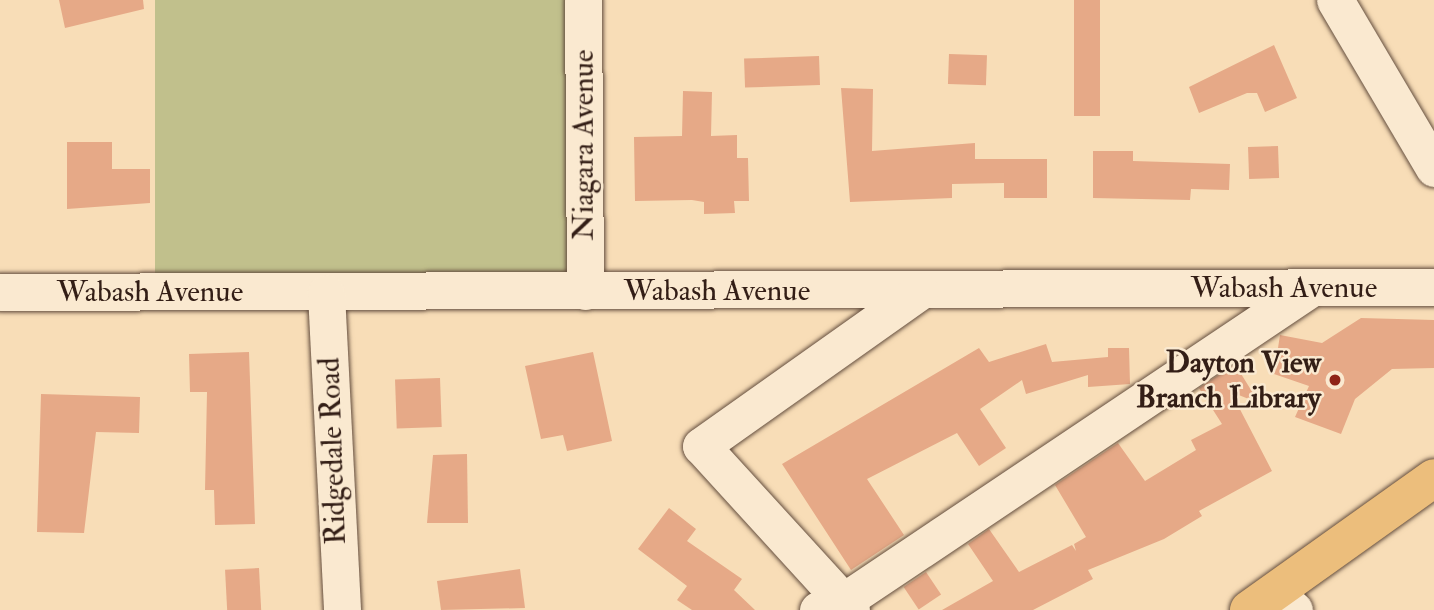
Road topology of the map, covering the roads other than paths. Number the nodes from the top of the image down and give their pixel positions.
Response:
1 (583, 0) edge
2 (1335, 0) edge
3 (1434, 168) edge
4 (1434, 287) edge
5 (1311, 288) junction
6 (585, 291) junction
7 (920, 291) junction
8 (0, 292) edge
9 (326, 293) junction
10 (1434, 478) edge
11 (1273, 604) edge
12 (837, 607) edge
13 (342, 610) edge

1 - 6 street, Niagara Avenue
2 - 3 street
4 - 5 street, Wabash Avenue
5 - 7 street, Wabash Avenue
5 - 12 street
6 - 7 street, Wabash Avenue
6 - 9 street, Wabash Avenue
7 - 12 street
8 - 9 street, Wabash Avenue
9 - 13 street, Ridgedale Road
10 - 11 main road

